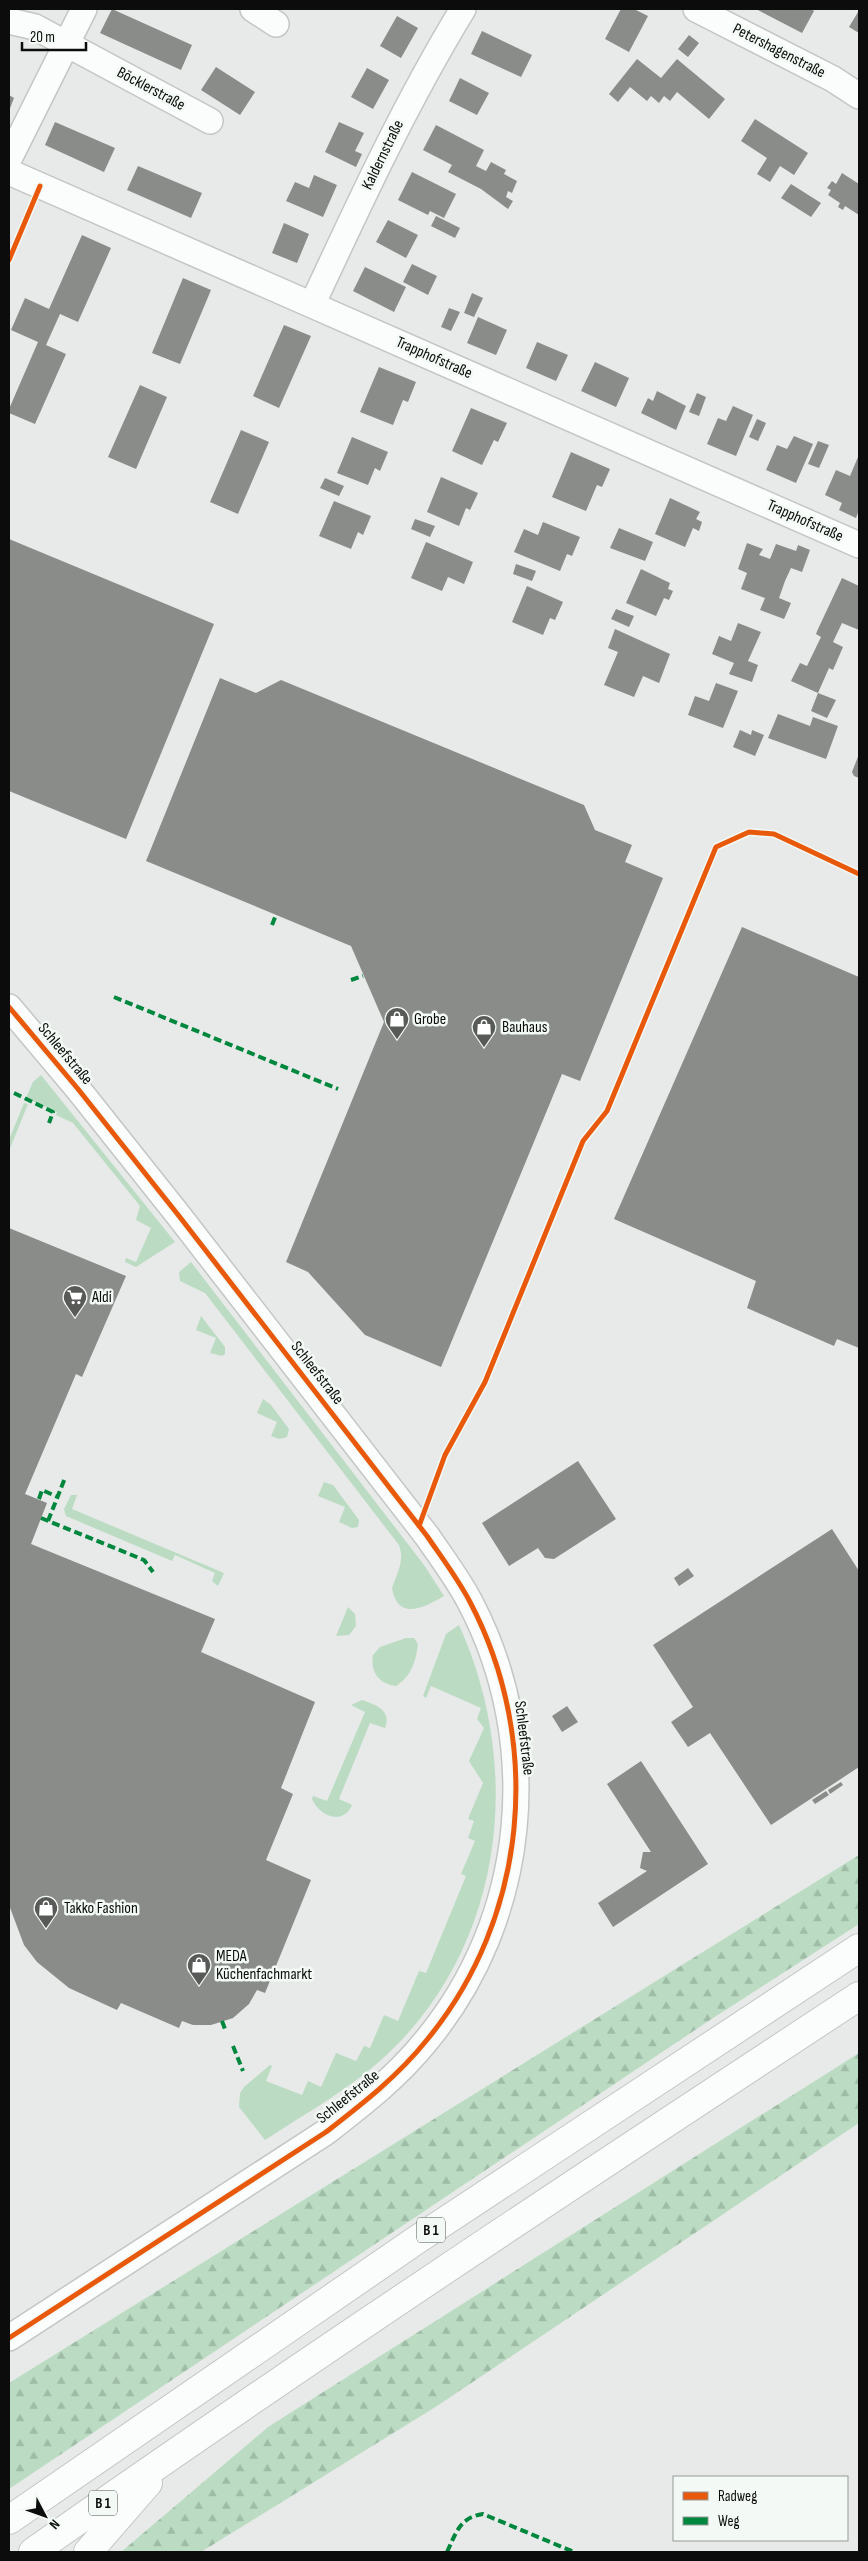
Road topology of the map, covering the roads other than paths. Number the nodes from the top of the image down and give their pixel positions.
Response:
1 (84, 9) edge
2 (253, 9) edge
3 (463, 9) edge
4 (710, 12) edge
5 (9, 20) edge
6 (276, 24) dead end
7 (65, 43) junction
8 (859, 96) edge
9 (210, 121) dead end
10 (9, 159) edge
11 (9, 172) edge
12 (312, 305) junction
13 (859, 545) edge
14 (9, 1007) edge
15 (859, 1948) edge
16 (859, 1996) edge
17 (9, 2338) edge
18 (173, 2454) junction
19 (9, 2520) edge
20 (32, 2552) edge
21 (88, 2552) edge

1 - 7 street
2 - 6 street
3 - 12 street, Kaldernstraße
4 - 8 street, Petershagenstraße
5 - 7 street, Böcklerstraße
7 - 9 street, Böcklerstraße
7 - 10 street
11 - 12 street, Trapphofstraße
12 - 13 street, Trapphofstraße
14 - 17 street, Schleefstraße
15 - 19 highway, B 1
16 - 18 highway, B 1
18 - 20 highway, B 1
18 - 21 highway

